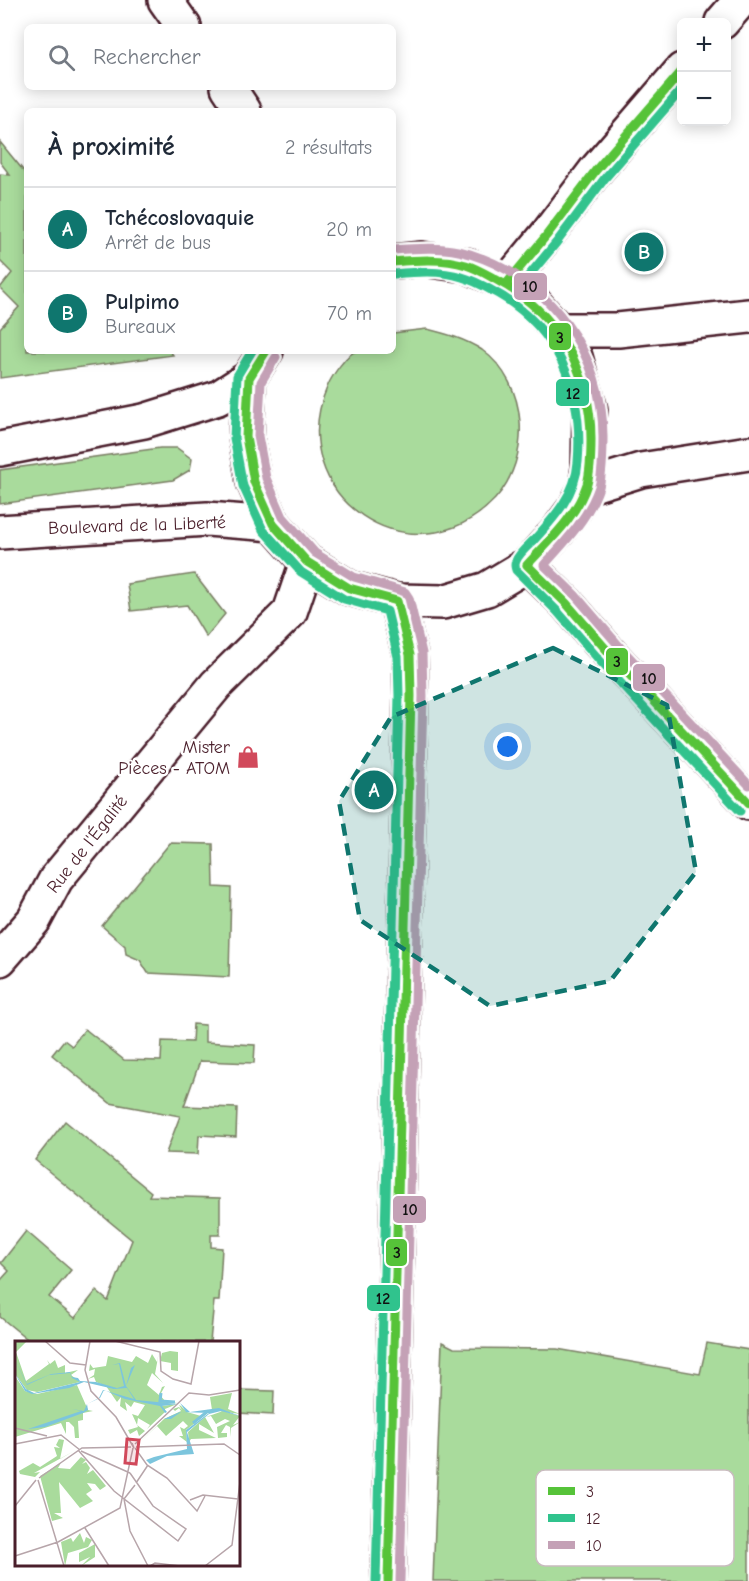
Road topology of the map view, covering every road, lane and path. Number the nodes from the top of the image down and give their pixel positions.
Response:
1 (165, 0) edge
2 (741, 0) edge
3 (725, 18) edge
4 (182, 24) edge
5 (679, 72) edge
6 (230, 90) edge
7 (242, 108) edge
8 (396, 262) edge
9 (507, 283) junction
10 (749, 315) edge
11 (558, 330) junction
12 (257, 365) edge
13 (0, 449) edge
14 (749, 453) edge
15 (586, 487) junction
16 (273, 524) junction
17 (0, 532) edge
18 (307, 562) junction
19 (526, 565) junction
20 (397, 601) junction
21 (749, 803) edge
22 (0, 959) edge
23 (388, 1581) edge

1 - 4 main road
2 - 3 main road
5 - 9 main road
6 - 7 main road
8 - 9 main road
9 - 11 main road
10 - 11 main road
11 - 15 main road
12 - 13 main road
12 - 16 main road
14 - 15 main road
15 - 19 main road
16 - 17 main road, Boulevard de la Liberté
16 - 18 main road
18 - 20 main road
18 - 22 main road, Rue de l'Égalité
19 - 20 main road
19 - 21 main road
20 - 23 main road

